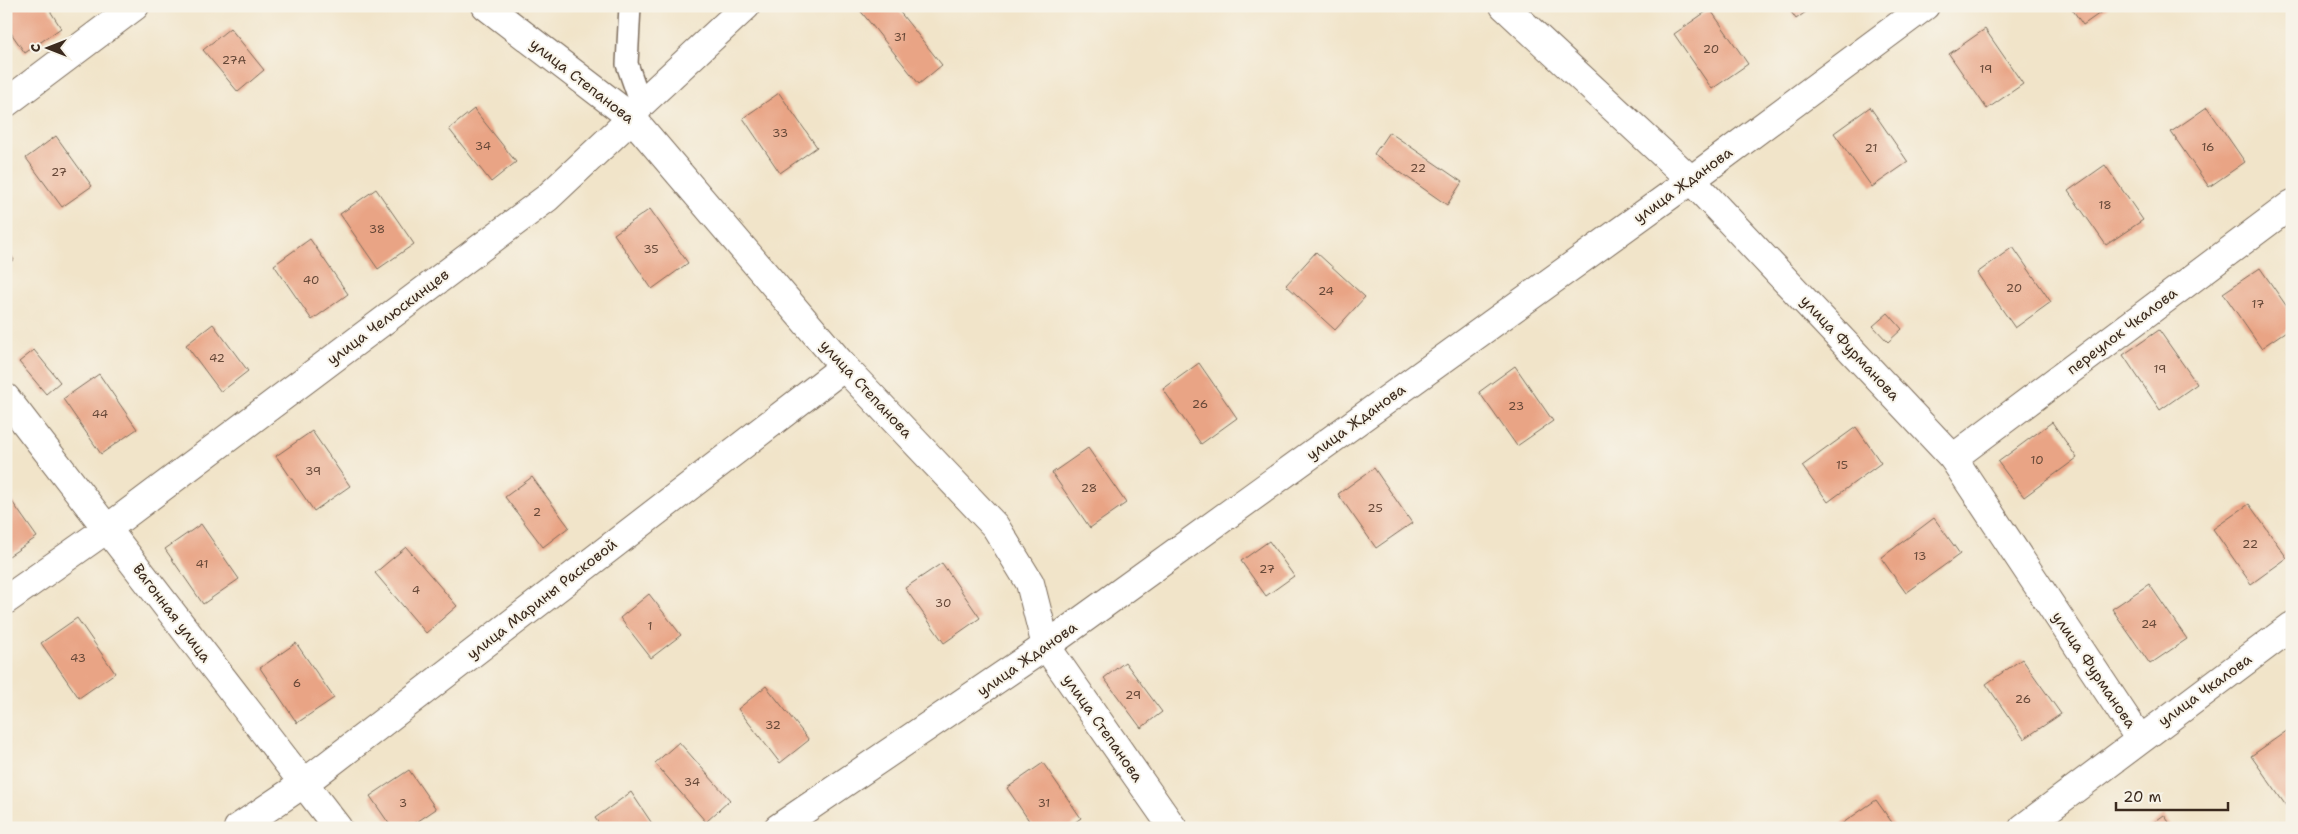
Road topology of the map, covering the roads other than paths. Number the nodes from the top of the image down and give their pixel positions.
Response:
1 (135, 6) edge
2 (486, 6) edge
3 (630, 6) edge
4 (746, 6) edge
5 (1504, 6) edge
6 (1925, 6) edge
7 (6, 104) edge
8 (636, 111) junction
9 (1690, 180) junction
10 (2292, 204) edge
11 (844, 367) junction
12 (6, 398) edge
13 (1953, 458) junction
14 (108, 528) junction
15 (6, 600) edge
16 (2292, 626) edge
17 (1046, 646) junction
18 (2139, 738) junction
19 (303, 784) junction
20 (2038, 824) edge
21 (238, 828) edge
22 (338, 828) edge
23 (778, 828) edge
24 (1173, 828) edge

1 - 7 street
2 - 8 street, улица Степанова
3 - 8 lane
4 - 8 street, улица Челюскинцев
5 - 9 street, улица Фурманова
6 - 9 street, улица Жданова
8 - 11 street, улица Степанова
8 - 14 street, улица Челюскинцев
9 - 13 street, улица Фурманова
9 - 17 street, улица Жданова
10 - 13 street, переулок Чкалова
11 - 17 street, улица Степанова
11 - 19 street, улица Марины Расковой
12 - 14 street, Вагонная улица
13 - 18 street, улица Фурманова
14 - 15 street, улица Челюскинцев
14 - 19 street, Вагонная улица
16 - 18 street, улица Чкалова
17 - 23 street, улица Жданова
17 - 24 street, улица Степанова
18 - 20 street, улица Чкалова
19 - 21 street, улица Марины Расковой
19 - 22 street, Вагонная улица

